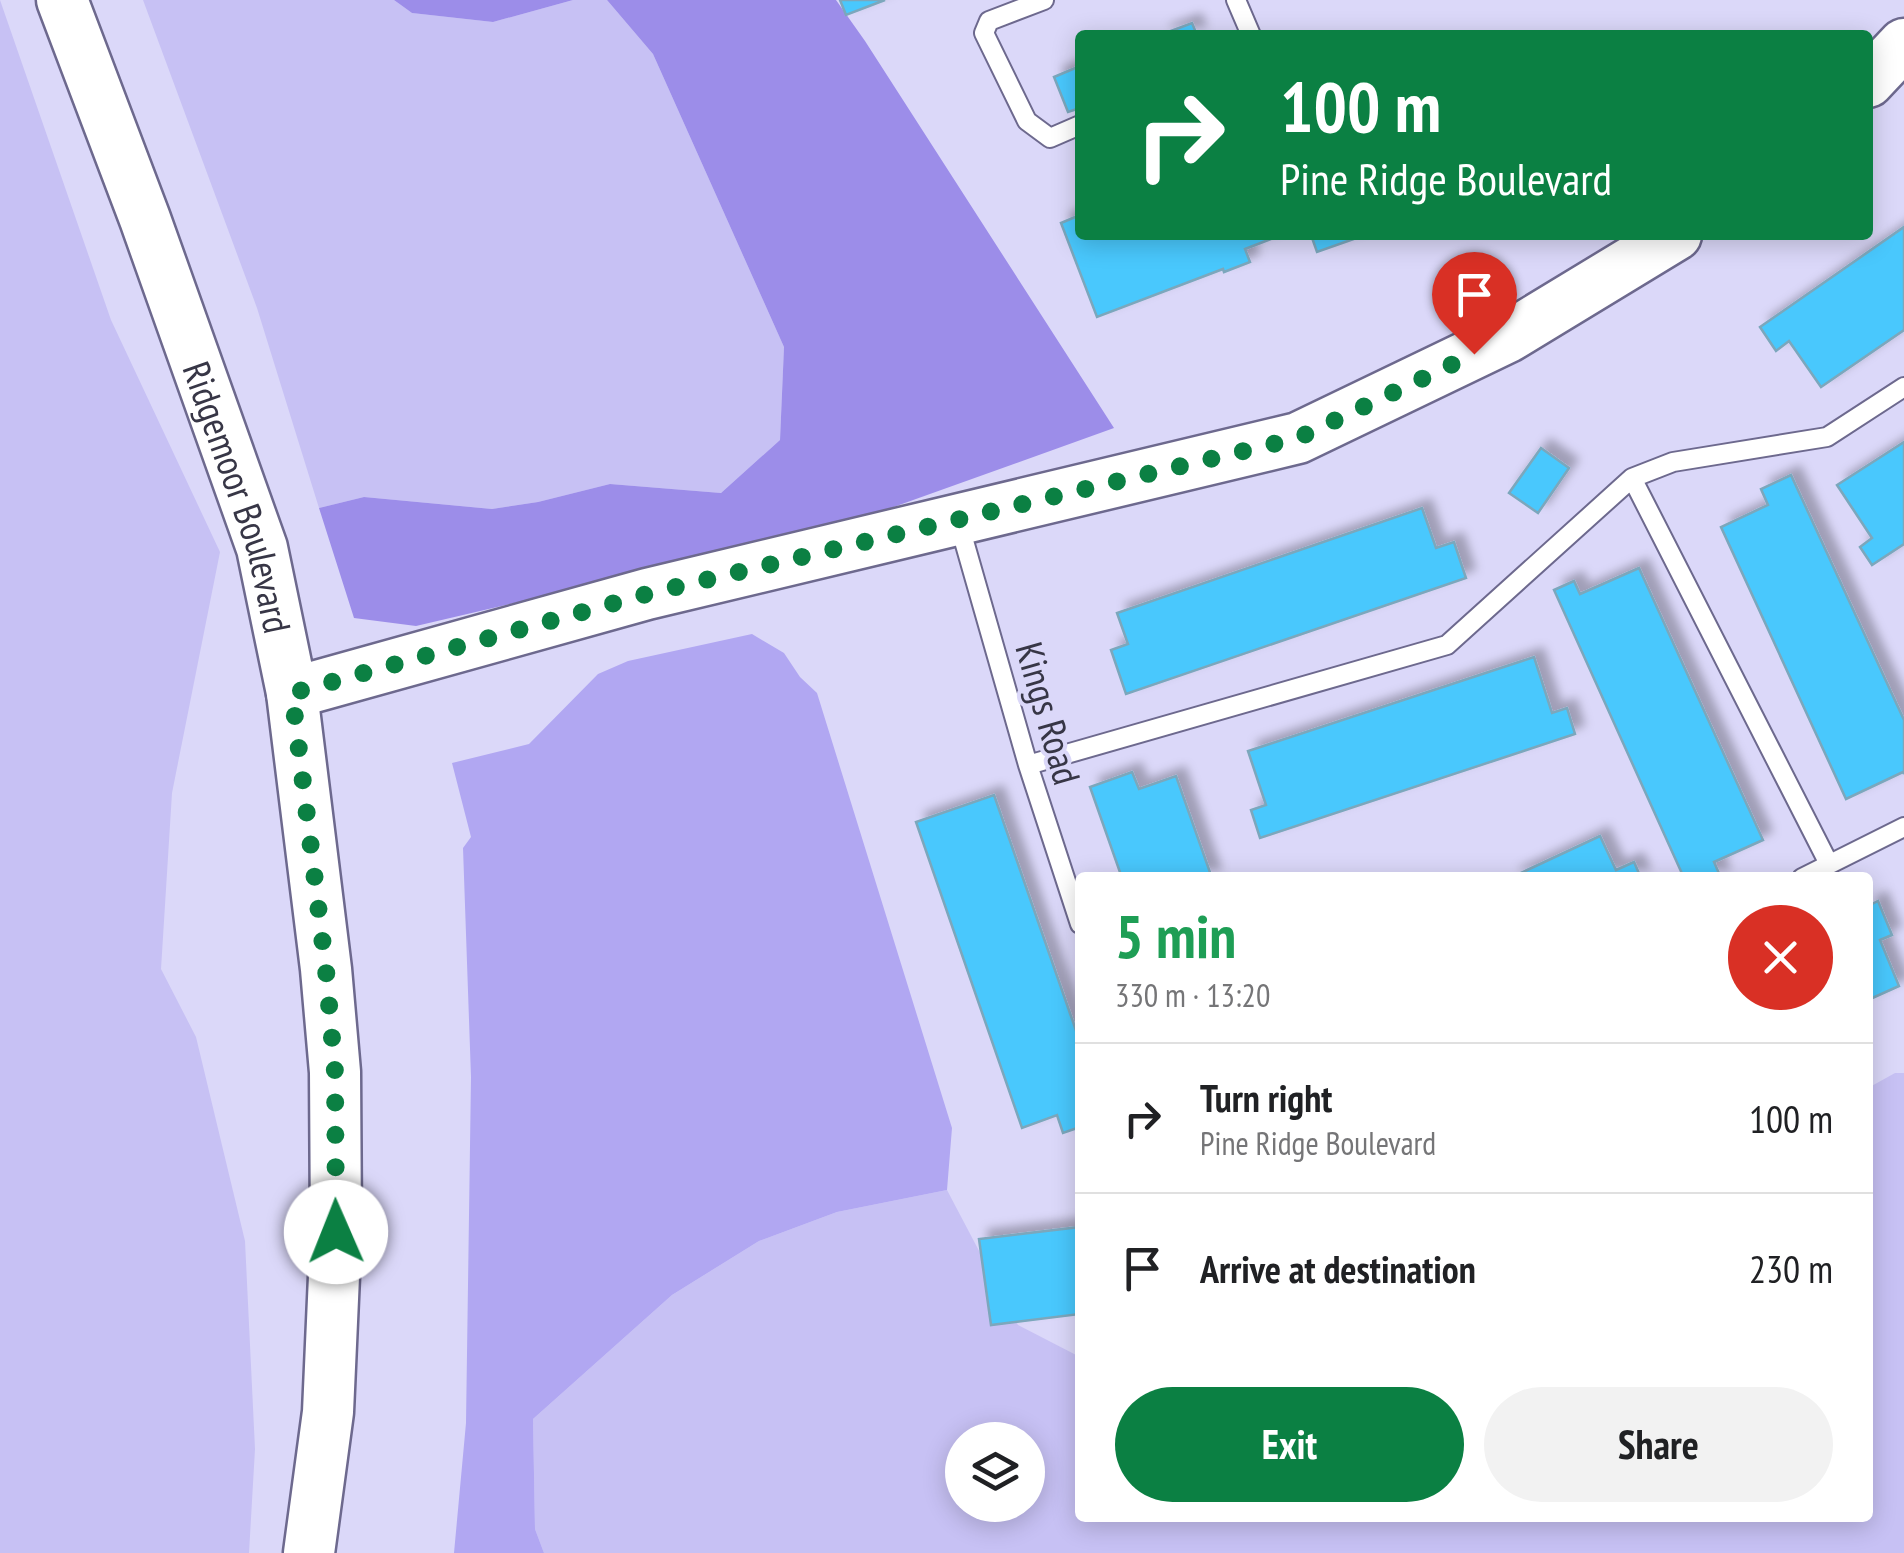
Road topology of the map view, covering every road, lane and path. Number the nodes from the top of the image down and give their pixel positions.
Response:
1 (62, 0) edge
2 (1044, 0) edge
3 (1236, 0) edge
4 (1248, 30) edge
5 (1904, 44) edge
6 (1873, 77) edge
7 (1075, 127) edge
8 (1668, 240) edge
9 (1904, 387) edge
10 (1632, 478) junction
11 (958, 520) junction
12 (292, 693) junction
13 (1028, 765) junction
14 (1904, 827) edge
15 (1829, 864) junction
16 (1814, 872) edge
17 (1075, 909) edge
18 (310, 1553) edge

1 - 12 street, Ridgemoor Boulevard
2 - 7 lane
3 - 4 lane
5 - 6 street
8 - 11 street
9 - 10 lane
10 - 13 lane
10 - 15 lane
11 - 12 street
11 - 13 lane, Kings Road
12 - 18 street, Ridgemoor Boulevard
13 - 17 lane, Kings Road
14 - 15 lane
15 - 16 lane

